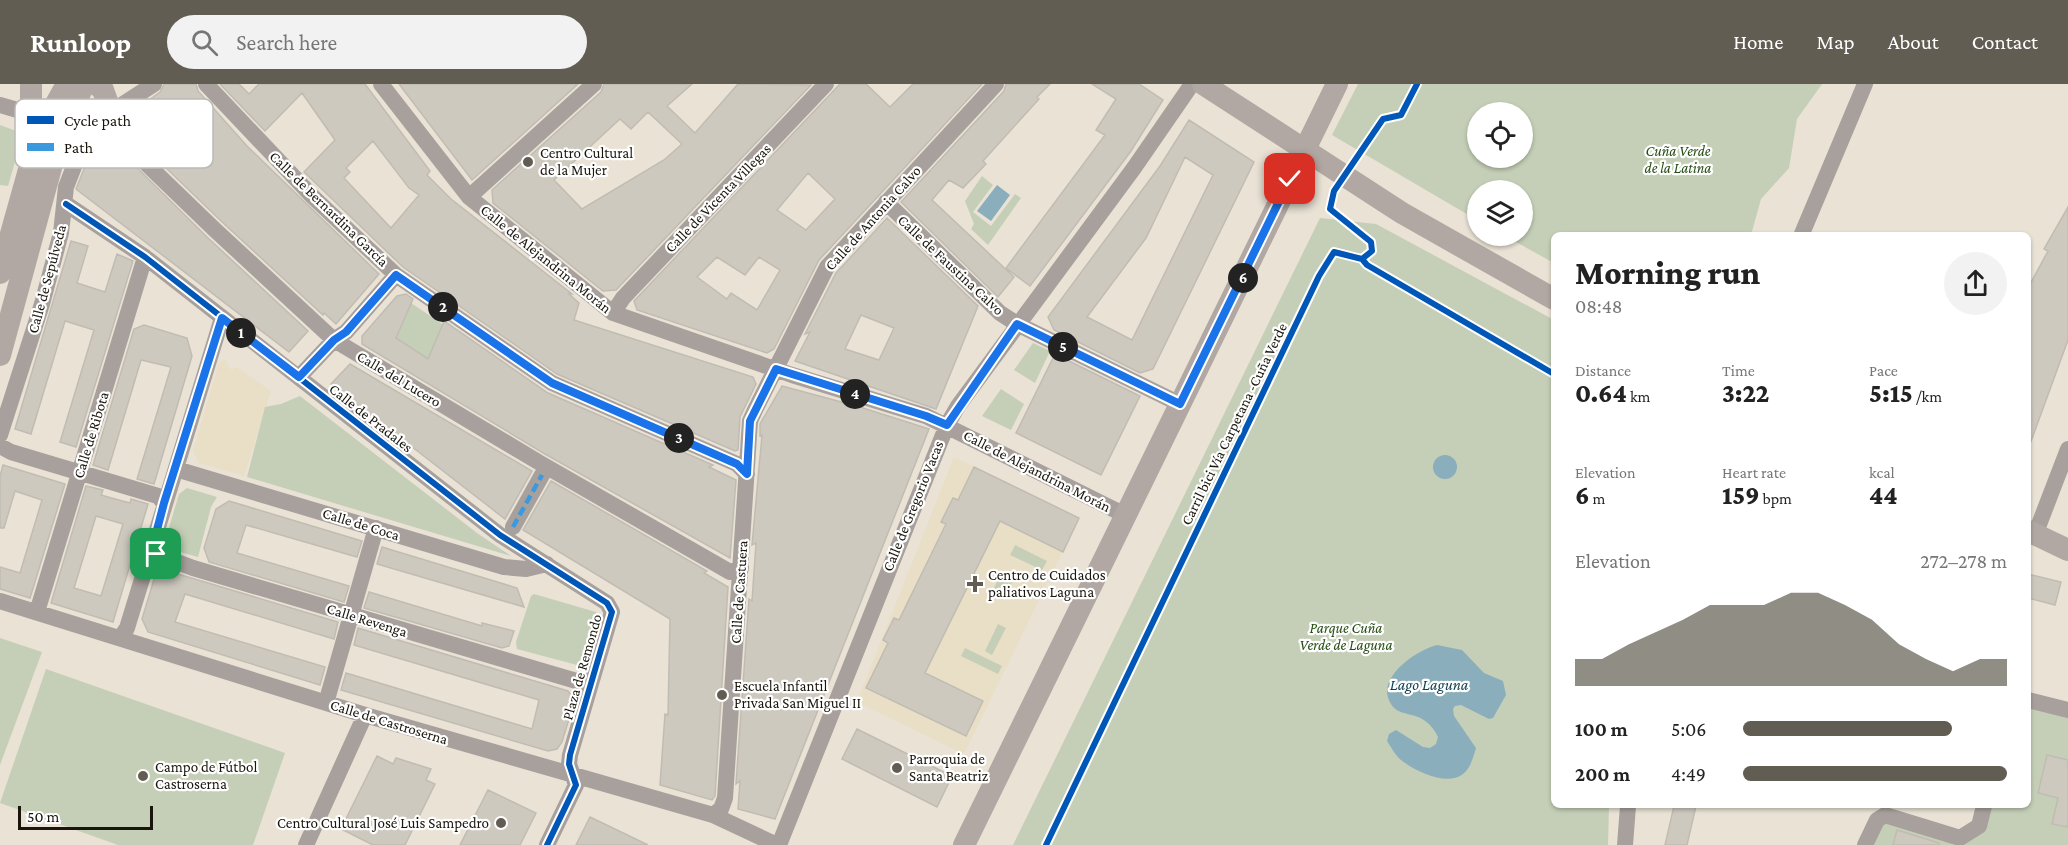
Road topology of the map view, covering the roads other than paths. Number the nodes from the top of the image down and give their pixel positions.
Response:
1 (32, 84) edge
2 (67, 84) edge
3 (84, 84) edge
4 (96, 84) edge
5 (154, 84) edge
6 (206, 84) edge
7 (381, 84) edge
8 (594, 84) edge
9 (826, 84) edge
10 (996, 84) edge
11 (1192, 84) edge
12 (1203, 84) edge
13 (1337, 84) edge
14 (1865, 84) edge
15 (39, 99) edge
16 (59, 99) edge
17 (69, 99) edge
18 (76, 99) edge
19 (102, 99) edge
20 (132, 99) edge
21 (0, 105) edge
22 (15, 109) edge
23 (1305, 149) junction
24 (29, 168) edge
25 (51, 168) edge
26 (76, 168) edge
27 (151, 168) edge
28 (469, 197) junction
29 (886, 202) junction
30 (66, 204) junction
31 (1803, 232) edge
32 (145, 257) junction
33 (0, 273) edge
34 (396, 275) junction
35 (1551, 297) edge
36 (613, 313) junction
37 (222, 318) junction
38 (1017, 324) junction
39 (334, 340) junction
40 (0, 355) edge
41 (776, 369) junction
42 (299, 377) junction
43 (1180, 404) junction
44 (947, 425) junction
45 (0, 435) edge
46 (0, 446) edge
47 (2068, 449) edge
48 (176, 469) junction
49 (79, 474) junction
50 (747, 474) junction
51 (542, 475) dead end
52 (164, 503) junction
53 (1125, 516) junction
54 (513, 527) dead end
55 (376, 528) junction
56 (2032, 533) edge
57 (153, 545) junction
58 (2068, 550) edge
59 (548, 564) junction
60 (741, 568) junction
61 (0, 601) edge
62 (37, 612) junction
63 (351, 616) junction
64 (121, 637) junction
65 (590, 686) junction
66 (2031, 701) edge
67 (326, 703) junction
68 (2068, 710) edge
69 (365, 716) junction
70 (572, 773) junction
71 (1629, 808) edge
72 (1984, 808) edge
73 (712, 815) junction
74 (306, 845) edge
75 (547, 845) edge
76 (778, 845) edge
77 (964, 845) edge
78 (1625, 845) edge
79 (1865, 845) edge

1 - 15 street, Calle de Sepúlveda
2 - 16 street, Calle de Sepúlveda
3 - 17 street, Calle de Sepúlveda
4 - 18 street, Calle de Sepúlveda
4 - 19 street, Calle de Sepúlveda
5 - 20 street
6 - 34 street, Calle de Bernardina García
7 - 28 street, Calle de Alejandrina Morán
8 - 28 street
9 - 36 street, Calle de Vicenta Villegas
10 - 29 street, Calle de Antonia Calvo
11 - 38 street, Calle de Gregorio Vacas
12 - 23 street
13 - 23 street
14 - 31 street
21 - 22 street
23 - 35 street
23 - 43 street
24 - 33 street, Calle de Sepúlveda
25 - 40 street, Calle de Sepúlveda
26 - 30 street, Calle de Sepúlveda
27 - 39 street, Calle del Lucero
28 - 36 street, Calle de Alejandrina Morán
29 - 38 street, Calle de Faustina Calvo
29 - 41 street, Calle de Antonia Calvo
30 - 32 street, Calle de Pradales
30 - 45 street, Calle de Sepúlveda
32 - 37 street, Calle de Pradales
32 - 49 street, Calle de Ribota
34 - 39 street
34 - 50 street, Calle de Bernardina García
36 - 41 street, Calle de Alejandrina Morán
37 - 42 street, Calle de Pradales
37 - 48 street
38 - 43 street, Calle de Faustina Calvo
38 - 44 street, Calle de Gregorio Vacas
39 - 42 street
39 - 60 street, Calle del Lucero
41 - 44 street, Calle de Alejandrina Morán
41 - 50 street, Calle de Castuera
42 - 59 street, Calle de Pradales
43 - 53 street
44 - 53 street, Calle de Alejandrina Morán
44 - 76 street, Calle de Gregorio Vacas
46 - 49 street
47 - 56 street
48 - 52 street
48 - 55 street, Calle de Coca
49 - 52 street
49 - 62 street, Calle de Ribota
50 - 60 street, Calle de Castuera
51 - 54 street
52 - 57 street
53 - 77 street
55 - 59 street, Calle de Coca
55 - 63 street
56 - 58 street
57 - 63 street, Calle Revenga
57 - 64 street
59 - 65 street, Plaza de Remondo
60 - 73 street, Calle de Castuera
61 - 62 street, Calle de Castroserna
62 - 64 street, Calle de Castroserna
63 - 65 street, Calle Revenga
63 - 67 street
64 - 67 street, Calle de Castroserna
65 - 70 street, Plaza de Remondo
66 - 68 street
67 - 69 street, Calle de Castroserna
69 - 70 street, Calle de Castroserna
69 - 74 street
70 - 73 street, Calle de Castroserna
70 - 75 street, Plaza de Remondo
71 - 78 street
72 - 79 street
73 - 76 street, Calle de Castroserna

